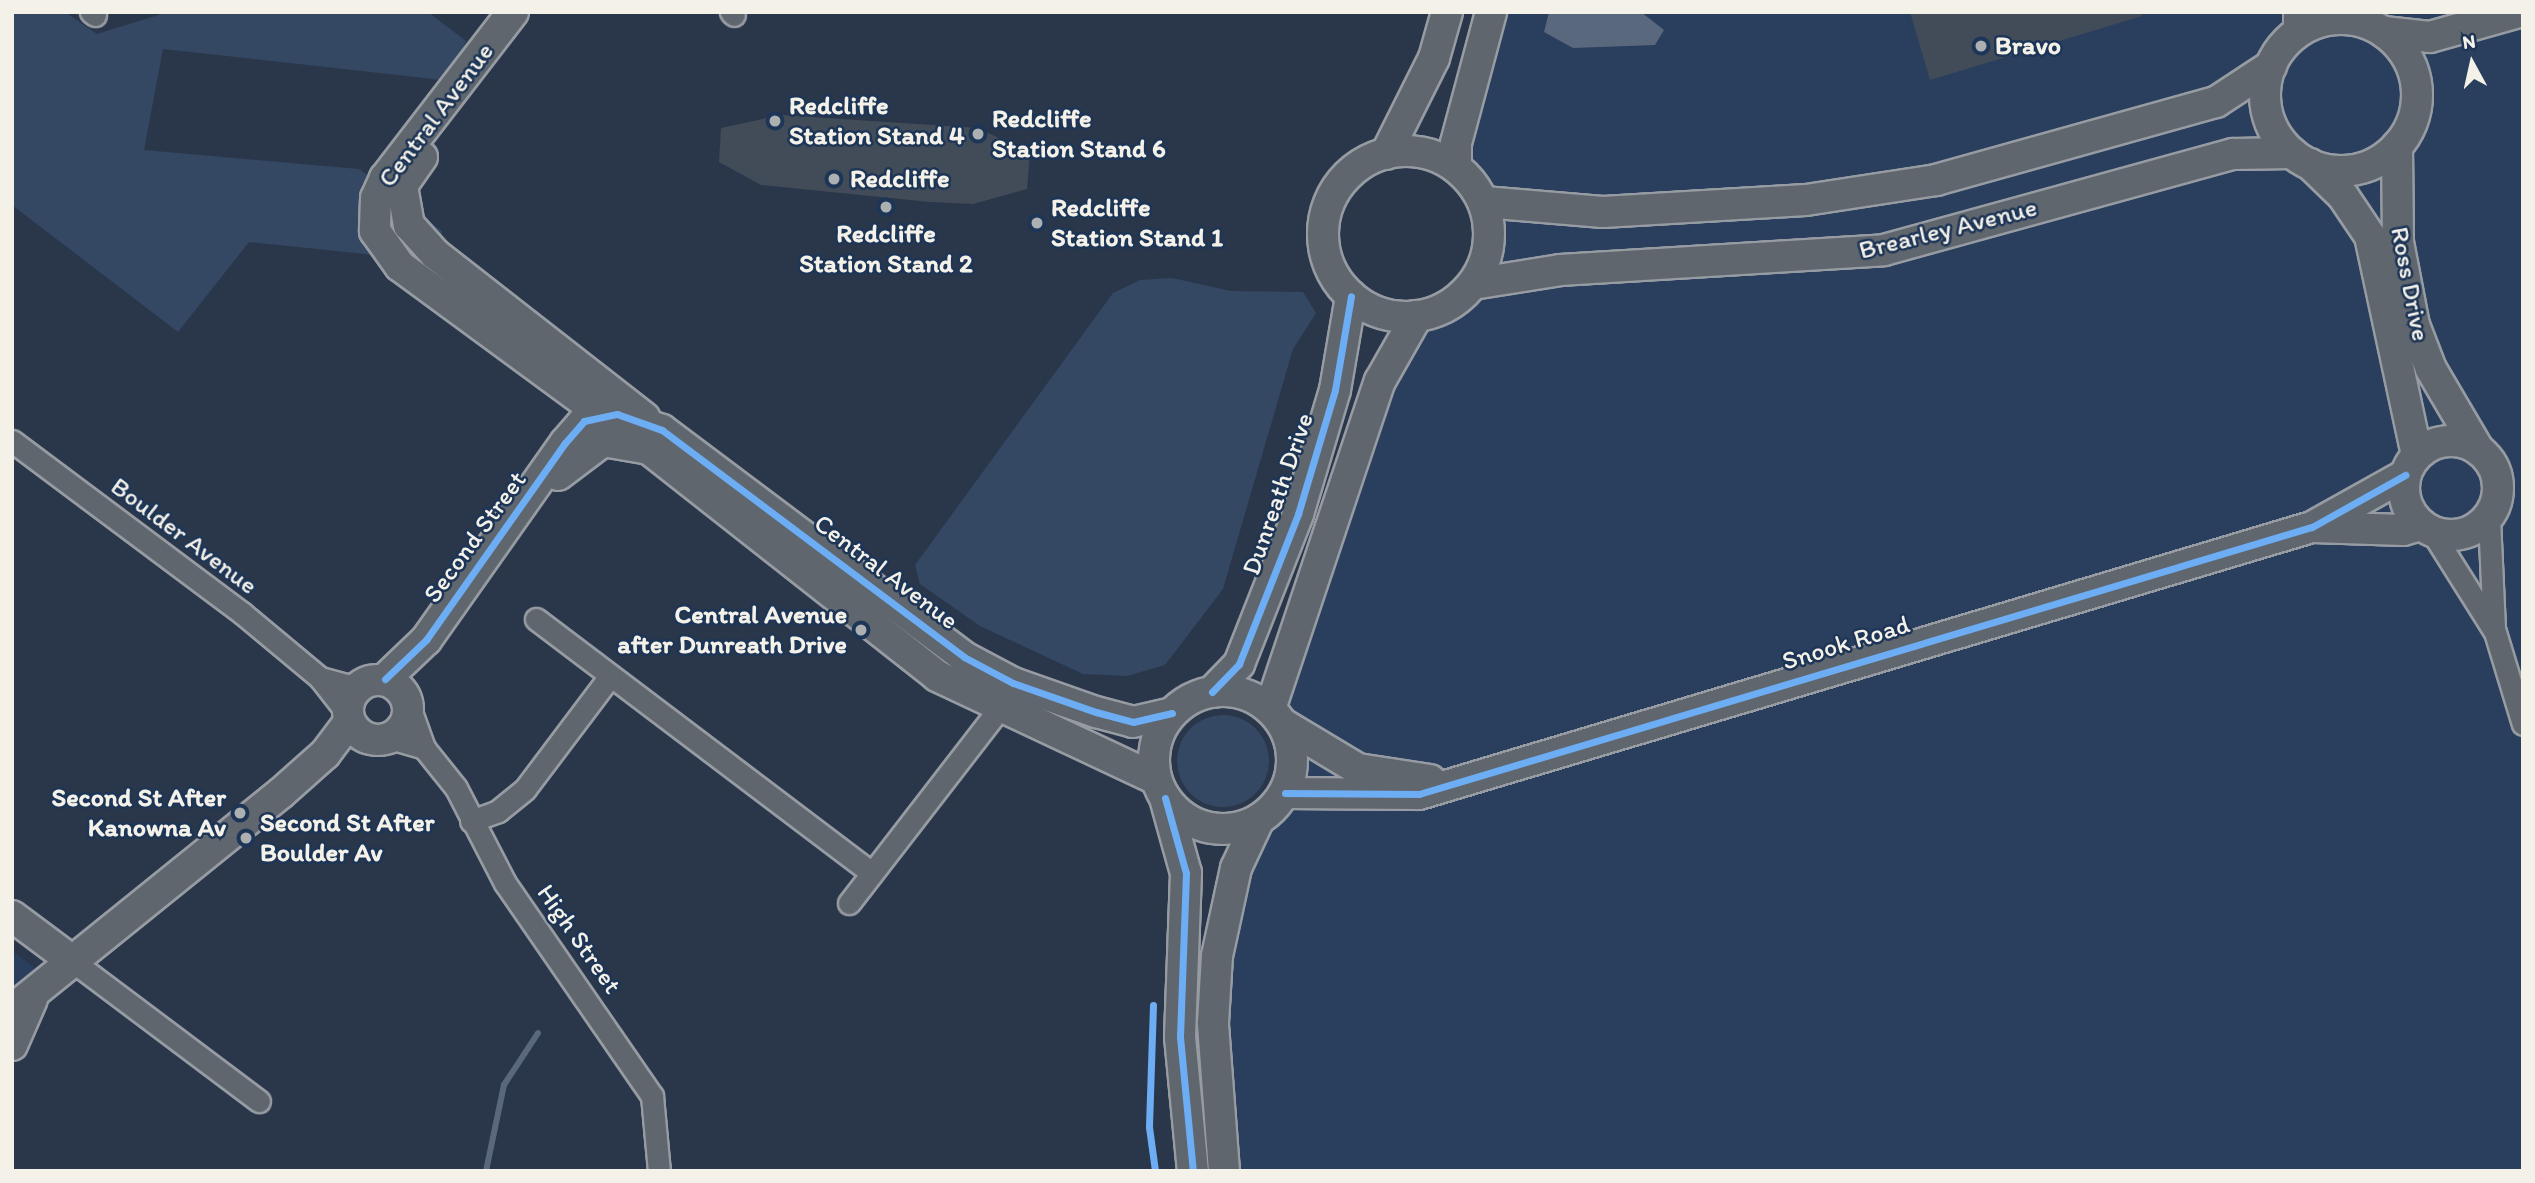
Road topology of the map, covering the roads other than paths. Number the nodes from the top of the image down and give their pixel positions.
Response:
1 (513, 12) edge
2 (534, 12) edge
3 (1447, 12) edge
4 (1490, 12) edge
5 (2519, 12) edge
6 (2344, 16) edge
7 (2294, 24) edge
8 (2383, 25) edge
9 (2271, 66) junction
10 (2398, 146) junction
11 (1386, 154) junction
12 (2301, 159) junction
13 (1456, 167) junction
14 (1484, 202) junction
15 (1473, 284) junction
16 (1351, 296) junction
17 (1417, 316) junction
18 (527, 359) junction
19 (583, 371) junction
20 (592, 428) junction
21 (655, 440) junction
22 (12, 442) edge
23 (2478, 449) junction
24 (2411, 465) junction
25 (2523, 481) edge
26 (2493, 511) junction
27 (2312, 527) junction
28 (2427, 529) junction
29 (536, 619) dead end
30 (2495, 632) junction
31 (610, 676) junction
32 (1212, 692) junction
33 (999, 709) junction
34 (375, 710) junction
35 (1172, 713) junction
36 (1276, 716) junction
37 (2523, 724) edge
38 (424, 748) junction
39 (1454, 781) junction
40 (1161, 789) junction
41 (1285, 793) junction
42 (471, 821) junction
43 (1258, 821) junction
44 (872, 873) junction
45 (849, 902) dead end
46 (12, 916) edge
47 (71, 960) junction
48 (22, 1005) edge
49 (12, 1045) edge
50 (259, 1101) dead end
51 (659, 1171) edge
52 (1193, 1171) edge
53 (1224, 1171) edge

1 - 18 main road, Central Avenue
2 - 19 main road, Central Avenue
3 - 11 main road
4 - 13 main road
5 - 8 main road
6 - 7 main road
6 - 8 main road
7 - 9 main road
8 - 10 main road
9 - 12 main road
9 - 14 main road, Brearley Avenue
10 - 12 main road
10 - 23 main road, Ross Drive
11 - 13 main road
11 - 16 main road
12 - 15 main road, Brearley Avenue
12 - 24 main road, Ross Drive
13 - 14 main road
14 - 15 main road
15 - 17 main road
16 - 17 main road
16 - 32 main road, Dunreath Drive
17 - 36 main road
18 - 20 main road, Central Avenue
18 - 20 main road, Central Avenue
19 - 20 main road
19 - 21 main road, Central Avenue
20 - 21 main road, Central Avenue
20 - 34 main road, Second Street
21 - 33 main road, Central Avenue
21 - 35 main road, Central Avenue
22 - 34 street, Boulder Avenue
23 - 24 main road
23 - 26 main road
24 - 27 main road, Snook Road
24 - 28 main road
25 - 26 main road
26 - 28 main road
26 - 30 street
27 - 28 main road, Snook Road
27 - 39 main road, Snook Road
28 - 30 street
29 - 31 street
30 - 37 street
31 - 42 street
31 - 44 street
32 - 35 main road
32 - 36 main road
33 - 40 main road, Central Avenue
33 - 44 street
34 - 38 street, Boulder Avenue
34 - 38 street
34 - 47 main road, Second Street
35 - 40 main road
36 - 39 main road, Snook Road
36 - 41 main road
38 - 42 street, High Street
39 - 41 main road, Snook Road
40 - 43 main road
40 - 52 main road
41 - 43 main road
42 - 51 street, High Street
43 - 53 main road
44 - 45 street
46 - 47 main road
47 - 48 main road, Second Street
47 - 50 street
48 - 49 main road

